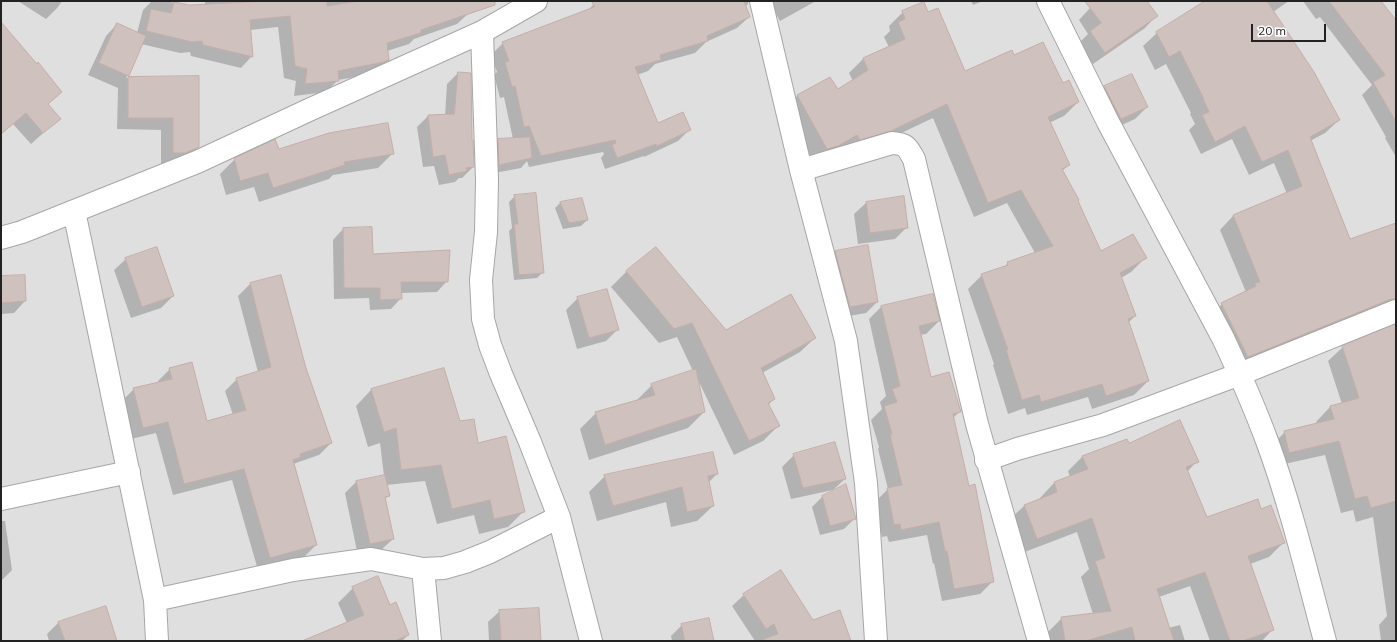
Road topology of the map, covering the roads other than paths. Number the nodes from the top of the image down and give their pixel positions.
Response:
1 (536, 1) edge
2 (761, 1) edge
3 (1048, 1) edge
4 (482, 32) junction
5 (801, 170) junction
6 (74, 211) junction
7 (1, 238) edge
8 (1396, 311) edge
9 (1240, 374) junction
10 (986, 460) junction
11 (129, 472) junction
12 (1, 499) edge
13 (559, 517) junction
14 (423, 569) junction
15 (155, 600) junction
16 (157, 641) edge
17 (430, 641) edge
18 (591, 641) edge
19 (876, 641) edge
20 (1039, 641) edge
21 (1324, 641) edge

1 - 4 street
2 - 5 street
3 - 9 street
4 - 6 street
4 - 13 street
5 - 10 street
5 - 19 street
6 - 7 street
6 - 11 street
8 - 9 street
9 - 10 street
9 - 21 street
10 - 20 street
11 - 12 street
11 - 15 street
13 - 14 street
13 - 18 street
14 - 15 street
14 - 17 street
15 - 16 street

